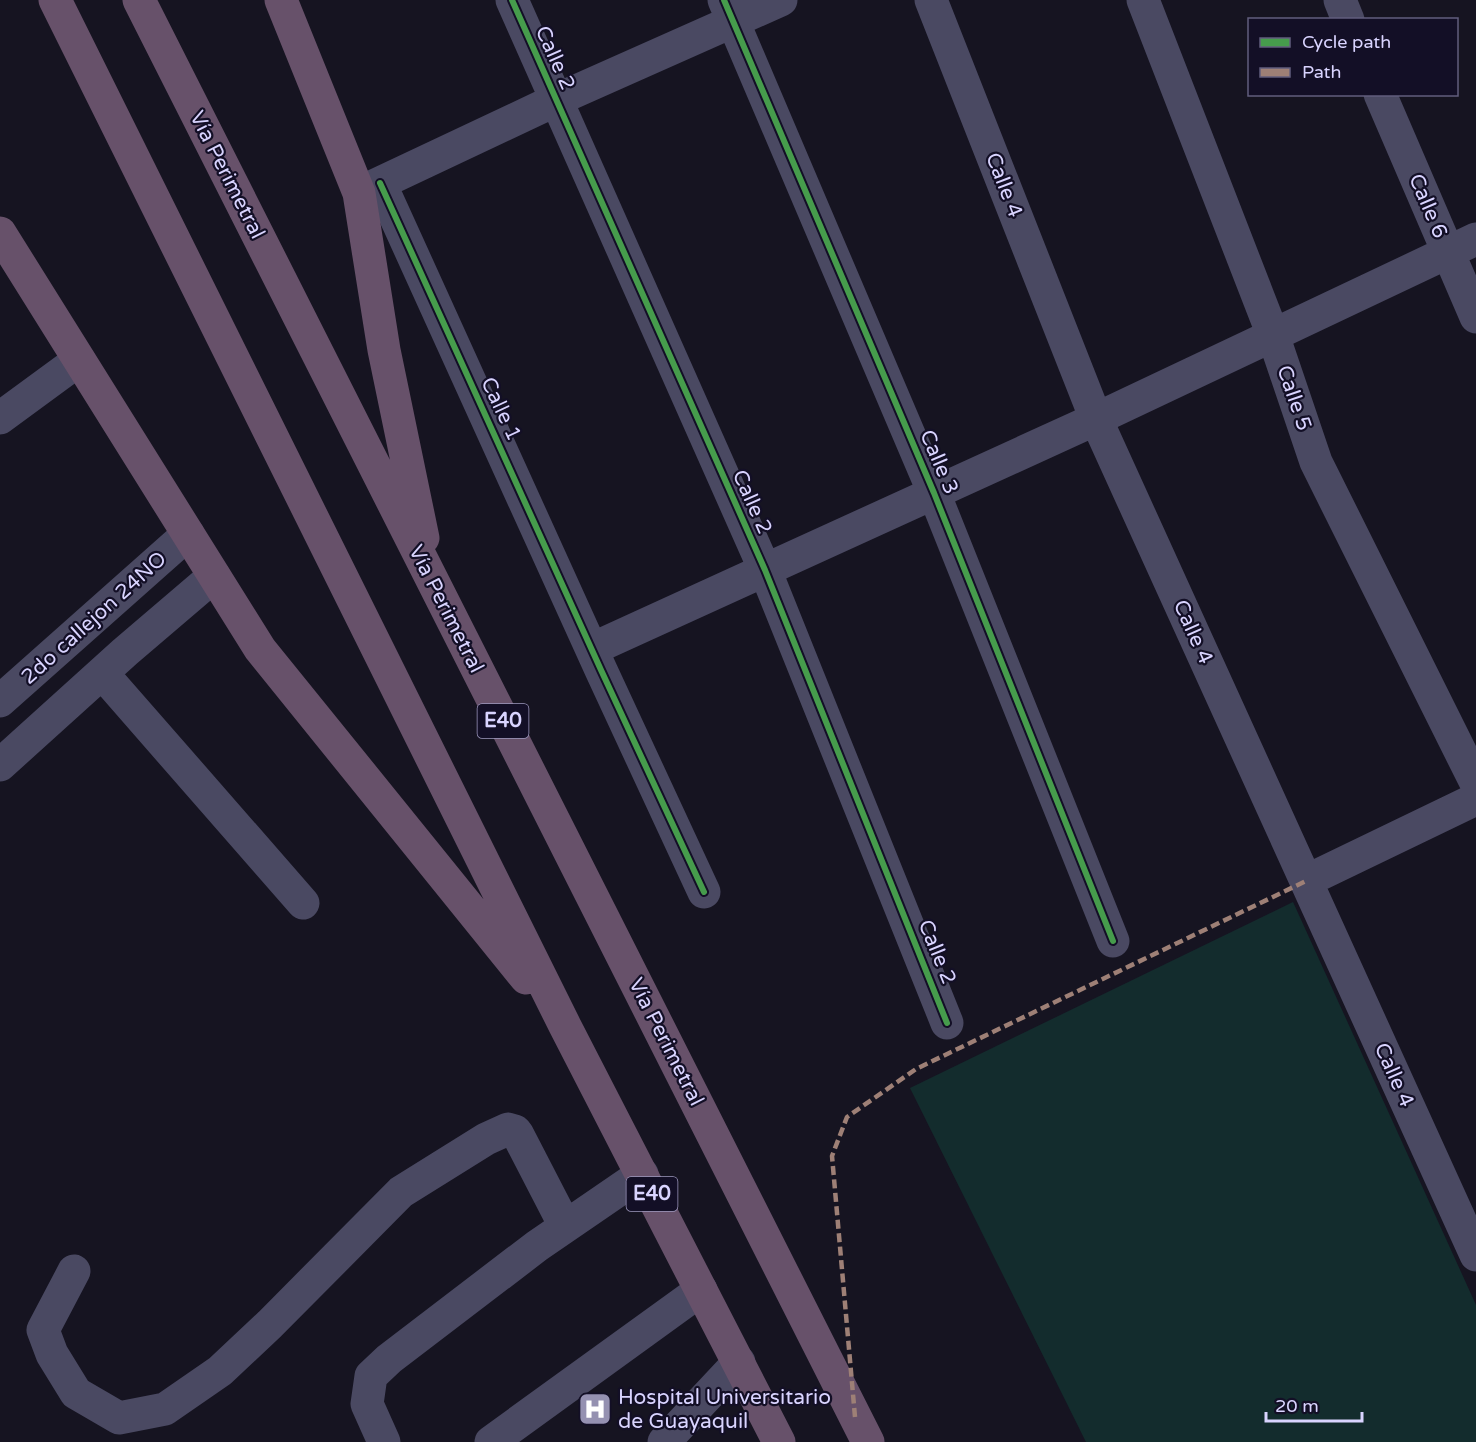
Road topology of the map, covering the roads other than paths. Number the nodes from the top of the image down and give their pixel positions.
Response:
1 (55, 0) edge
2 (139, 0) edge
3 (281, 0) edge
4 (512, 0) edge
5 (781, 0) edge
6 (931, 0) edge
7 (1143, 0) edge
8 (1340, 0) edge
9 (729, 11) edge
10 (1347, 18) edge
11 (1381, 96) edge
12 (556, 100) junction
13 (370, 188) junction
14 (0, 233) edge
15 (1462, 246) edge
16 (1476, 317) edge
17 (1273, 335) junction
18 (79, 360) junction
19 (0, 418) edge
20 (1096, 419) junction
21 (934, 493) junction
22 (188, 534) junction
23 (765, 570) junction
24 (214, 576) junction
25 (432, 581) junction
26 (592, 649) junction
27 (102, 673) junction
28 (0, 701) edge
29 (0, 765) edge
30 (1476, 783) edge
31 (1476, 799) edge
32 (1306, 881) junction
33 (704, 892) dead end
34 (303, 903) dead end
35 (1113, 941) dead end
36 (947, 1023) dead end
37 (564, 1026) junction
38 (642, 1174) junction
39 (565, 1226) junction
40 (1476, 1255) edge
41 (74, 1271) dead end
42 (701, 1290) junction
43 (739, 1362) junction
44 (384, 1442) edge
45 (492, 1442) edge
46 (664, 1442) edge
47 (779, 1442) edge
48 (868, 1442) edge

1 - 37 highway, E40
2 - 25 highway, Vía Perimetral / E40
3 - 13 highway
4 - 12 street, Calle 2
5 - 9 street
6 - 20 street, Calle 4
7 - 17 street, Calle 5
8 - 10 street
9 - 12 street
9 - 21 street, Calle 3
11 - 15 street, Calle 6
12 - 13 street
12 - 23 street, Calle 2
13 - 25 highway
13 - 26 street, Calle 1
14 - 18 highway
15 - 16 street, Calle 6
15 - 17 street
17 - 20 street
17 - 30 street, Calle 5
18 - 19 street
18 - 22 highway
20 - 21 street
20 - 32 street, Calle 4
21 - 23 street
21 - 35 street, Calle 3
22 - 24 highway
22 - 28 street, 2do callejon 24NO
23 - 26 street
23 - 36 street, Calle 2
24 - 27 street
24 - 37 highway
25 - 48 highway, Vía Perimetral / E40
26 - 33 street, Calle 1
27 - 29 street
27 - 34 street
31 - 32 street
32 - 40 street, Calle 4
37 - 38 highway, E40
38 - 39 street
38 - 42 highway, E40
39 - 41 street
39 - 44 street
42 - 43 highway, E40
42 - 45 street
43 - 46 street
43 - 47 highway, E40

